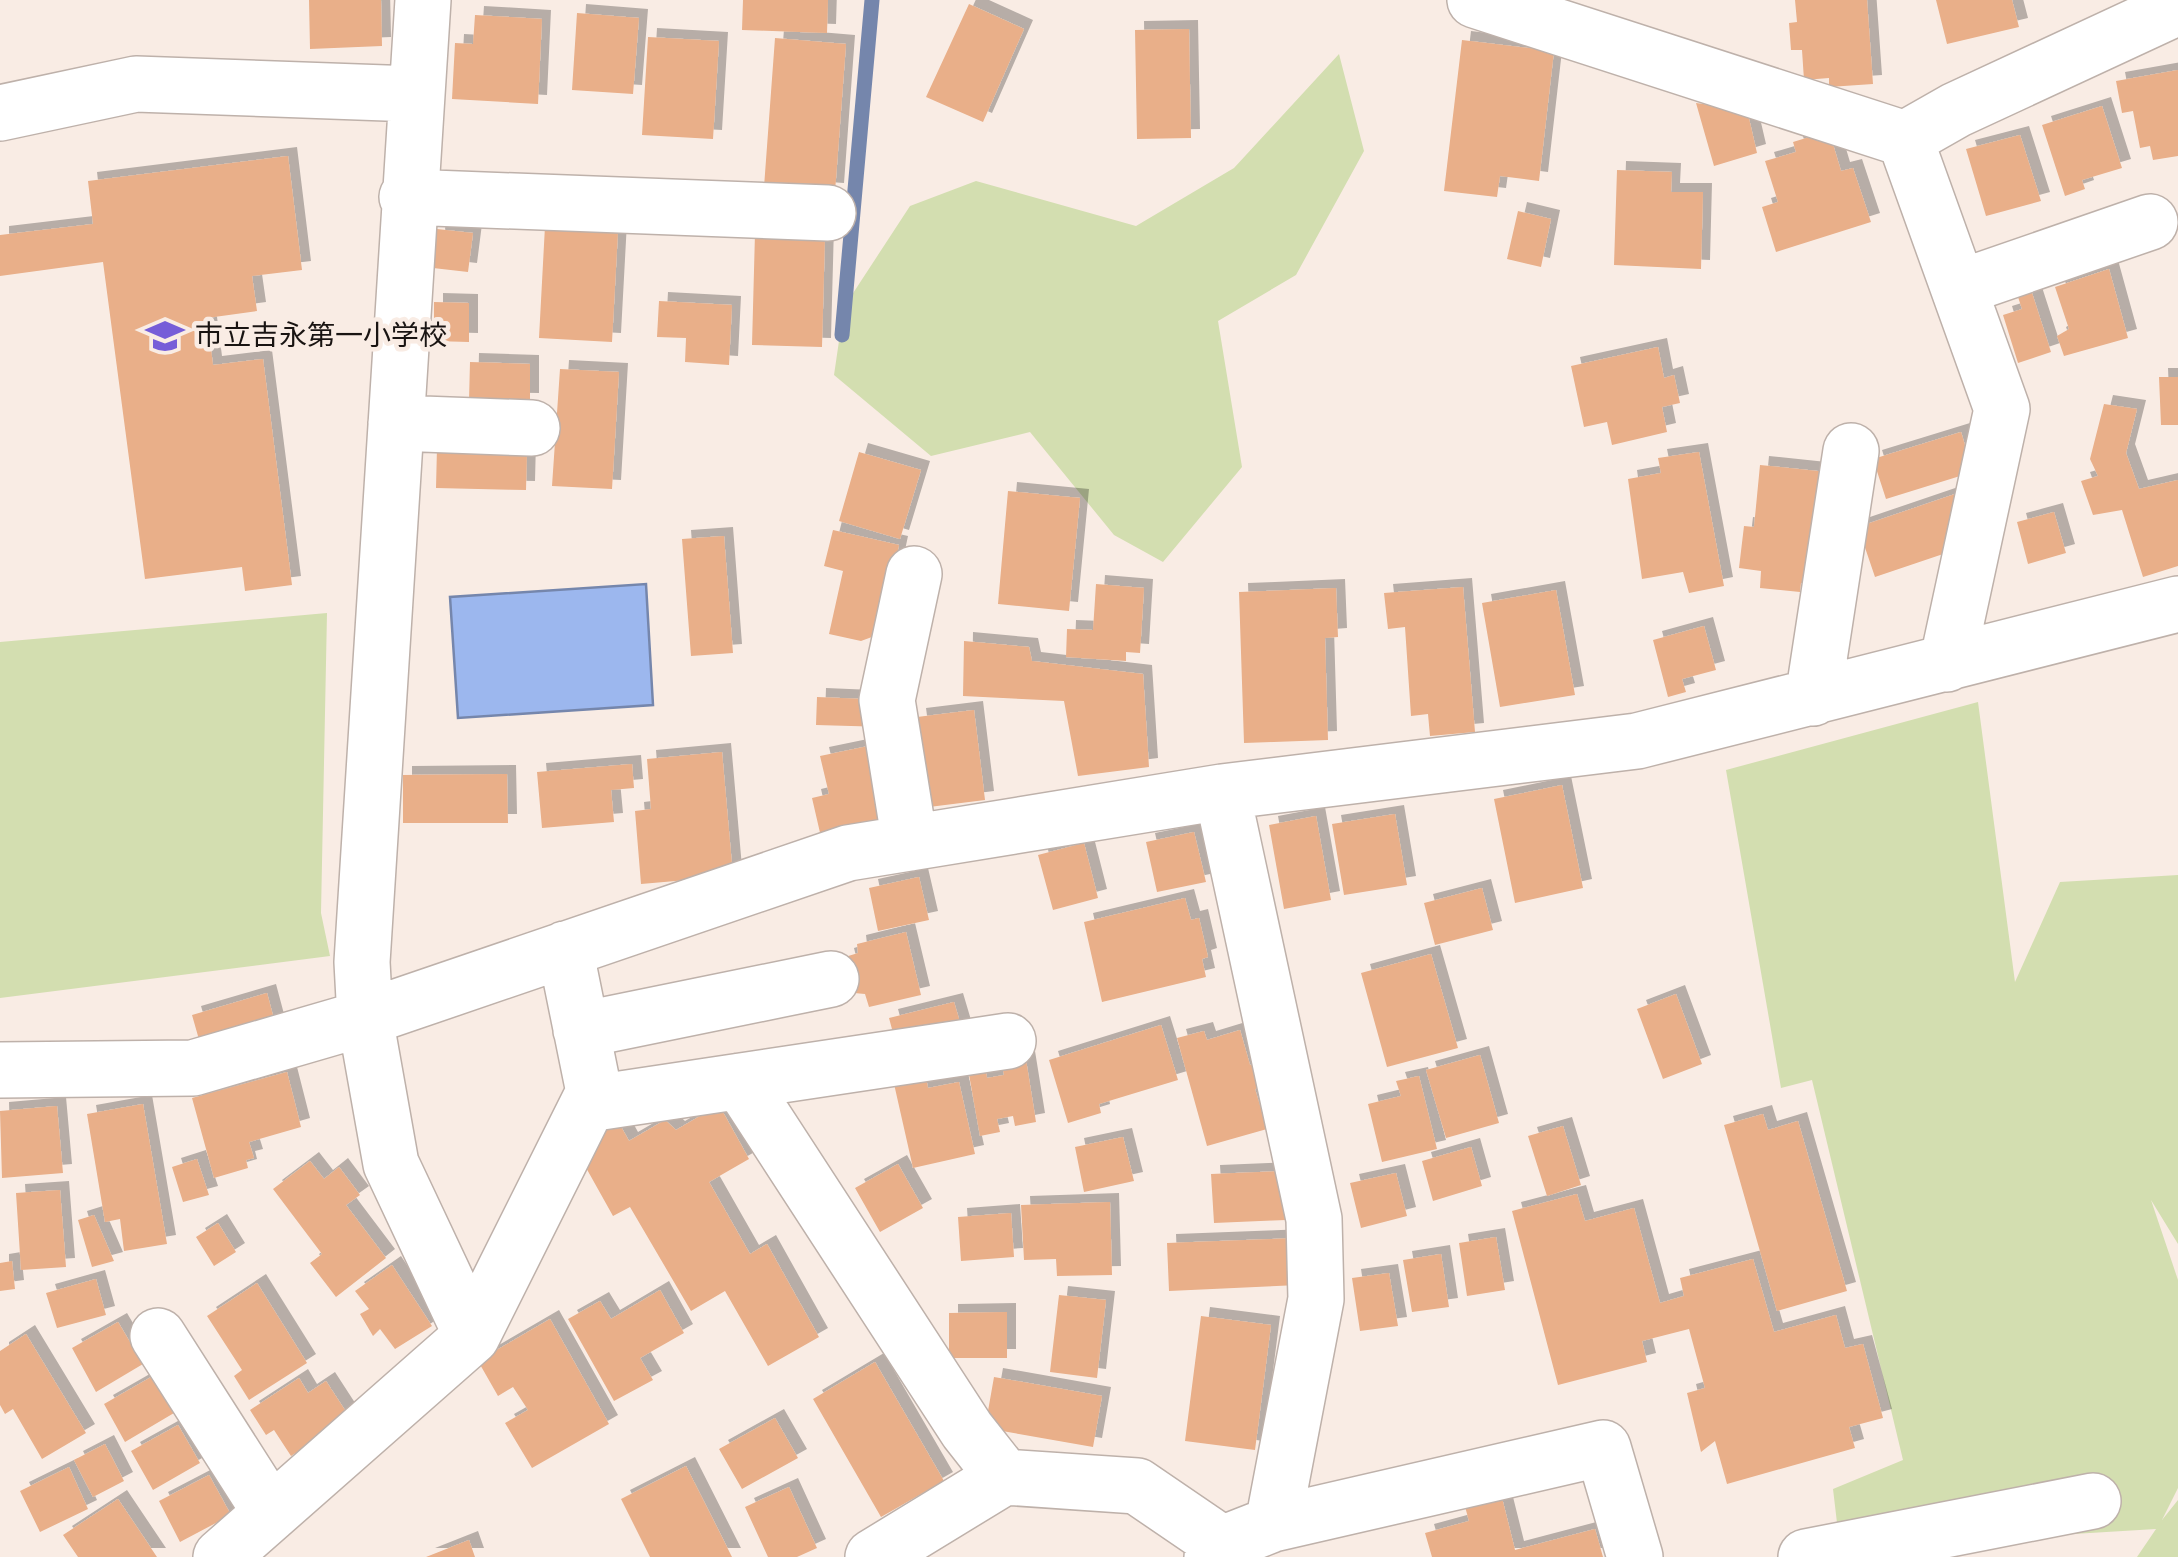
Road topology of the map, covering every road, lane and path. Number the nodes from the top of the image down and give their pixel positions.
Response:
1 (423, 0) edge
2 (1475, 0) edge
3 (2168, 6) edge
4 (414, 94) junction
5 (0, 113) edge
6 (1905, 139) junction
7 (408, 197) junction
8 (828, 213) dead end
9 (2150, 222) dead end
10 (1959, 288) junction
11 (396, 423) junction
12 (532, 428) dead end
13 (1850, 451) dead end
14 (914, 574) dead end
15 (2178, 604) edge
16 (1947, 664) junction
17 (1813, 698) junction
18 (1222, 792) junction
19 (910, 843) junction
20 (565, 949) junction
21 (830, 979) dead end
22 (365, 1018) junction
23 (581, 1030) junction
24 (1008, 1041) dead end
25 (0, 1070) edge
26 (740, 1081) junction
27 (588, 1104) junction
28 (158, 1336) dead end
29 (472, 1336) junction
30 (1004, 1477) junction
31 (2093, 1501) dead end
32 (271, 1513) junction
33 (1288, 1541) edge
34 (1217, 1550) edge
35 (222, 1557) edge
36 (873, 1557) edge
37 (1169, 1557) edge
38 (1634, 1557) edge
39 (1806, 1557) edge

1 - 4 street
2 - 6 street
3 - 6 street
4 - 5 street
4 - 7 street
6 - 10 street
7 - 8 street
7 - 11 street
9 - 10 street
10 - 16 street
11 - 12 street
11 - 22 street
13 - 17 street
14 - 19 street
15 - 16 street
16 - 17 street
17 - 18 street
18 - 19 street
18 - 33 street
19 - 20 street
20 - 22 street
20 - 23 street
21 - 23 street
22 - 25 street
22 - 29 street
23 - 27 street
24 - 26 street
26 - 27 street
26 - 30 street
27 - 29 street
28 - 32 street
29 - 32 street
30 - 34 street
30 - 36 street
31 - 39 street
32 - 35 street
33 - 34 street
33 - 38 street
34 - 37 street

